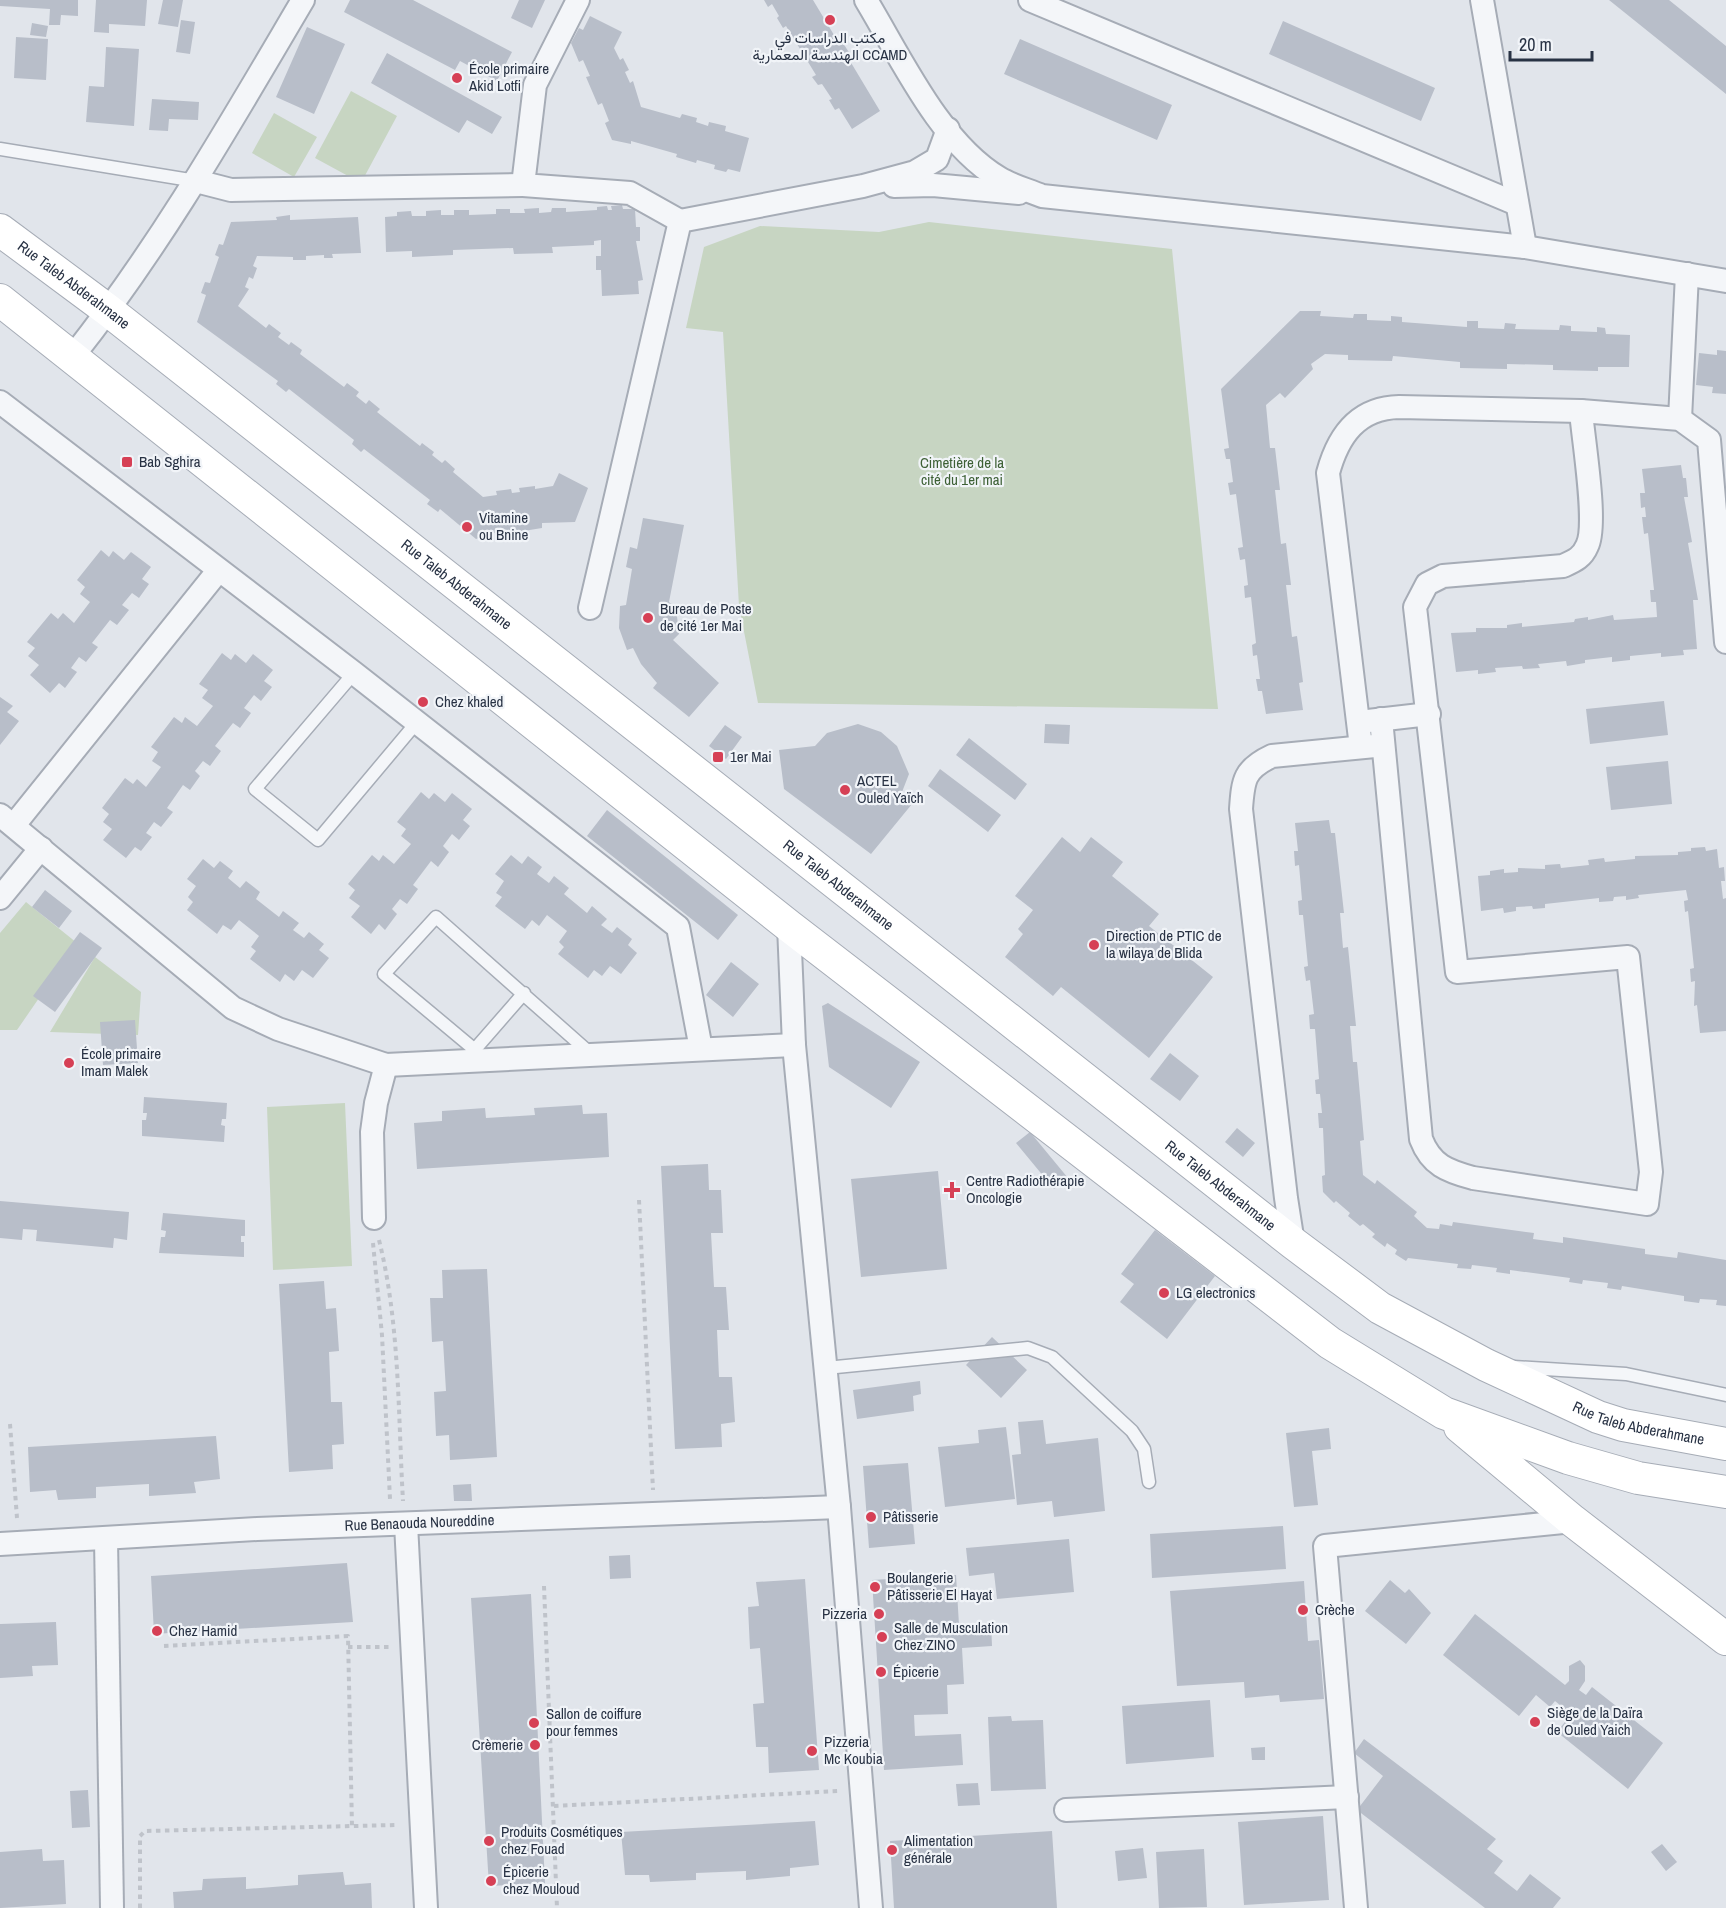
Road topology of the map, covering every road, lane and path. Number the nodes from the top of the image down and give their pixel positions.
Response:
1 (303, 0) edge
2 (578, 0) edge
3 (866, 0) edge
4 (1029, 0) edge
5 (1482, 0) edge
6 (948, 129) junction
7 (0, 149) edge
8 (196, 181) junction
9 (523, 186) junction
10 (863, 186) junction
11 (1041, 196) junction
12 (1517, 204) junction
13 (680, 221) junction
14 (0, 230) edge
15 (1525, 247) junction
16 (1687, 274) junction
17 (1726, 281) edge
18 (0, 300) edge
19 (109, 311) junction
20 (73, 356) junction
21 (0, 402) edge
22 (1581, 411) junction
23 (1680, 419) junction
24 (1717, 441) edge
25 (218, 571) junction
26 (590, 608) dead end
27 (1726, 642) edge
28 (354, 672) junction
29 (1429, 714) junction
30 (1381, 719) junction
31 (417, 722) junction
32 (1357, 722) junction
33 (1372, 746) junction
34 (7, 820) edge
35 (41, 848) junction
36 (0, 897) edge
37 (789, 926) junction
38 (524, 993) junction
39 (794, 1045) junction
40 (701, 1049) junction
41 (591, 1054) junction
42 (470, 1055) junction
43 (386, 1065) junction
44 (639, 1200) dead end
45 (374, 1218) junction
46 (1293, 1243) junction
47 (1486, 1365) junction
48 (826, 1368) junction
49 (1726, 1395) edge
50 (1444, 1413) junction
51 (10, 1424) dead end
52 (1726, 1444) edge
53 (1149, 1482) dead end
54 (1726, 1492) edge
55 (653, 1496) dead end
56 (839, 1507) junction
57 (400, 1513) junction
58 (1573, 1521) junction
59 (17, 1525) dead end
60 (106, 1539) junction
61 (0, 1544) edge
62 (544, 1586) dead end
63 (1726, 1639) edge
64 (164, 1646) dead end
65 (348, 1647) junction
66 (412, 1647) junction
67 (844, 1791) dead end
68 (1347, 1797) junction
69 (554, 1806) dead end
70 (1066, 1810) dead end
71 (421, 1824) junction
72 (352, 1827) junction
73 (112, 1908) edge
74 (141, 1908) edge
75 (426, 1908) edge
76 (557, 1908) edge
77 (871, 1908) edge
78 (1356, 1908) edge

1 - 8 street
2 - 9 street
3 - 6 street
4 - 12 street
5 - 12 street
6 - 10 street
6 - 11 street
7 - 8 lane
8 - 9 street
8 - 19 street
9 - 13 street
10 - 11 street
10 - 13 street
11 - 15 street
12 - 15 street
13 - 26 street
14 - 19 main road, Rue Taleb Abderahmane
15 - 16 street
16 - 17 street
16 - 23 street
18 - 20 main road
19 - 20 street
19 - 46 main road, Rue Taleb Abderahmane
20 - 37 main road
21 - 25 street
22 - 23 street
22 - 29 street
22 - 32 street
23 - 24 street
24 - 27 street
25 - 28 street
25 - 34 street
28 - 31 street
28 - 31 lane
29 - 30 street
29 - 33 street
30 - 32 street
30 - 33 street
31 - 40 street
32 - 33 street
33 - 46 street
34 - 35 street
35 - 36 street
35 - 43 street
37 - 39 street
37 - 50 main road
38 - 41 lane
38 - 42 lane
38 - 42 lane
39 - 40 street
39 - 48 street
40 - 41 street
41 - 42 street
42 - 43 street
43 - 45 street
44 - 55 path
45 - 57 path
45 - 57 path
46 - 47 main road, Rue Taleb Abderahmane
47 - 49 lane
47 - 52 main road, Rue Taleb Abderahmane
48 - 53 lane
48 - 56 street
50 - 54 main road
50 - 58 main road
51 - 59 path
56 - 57 street, Rue Benaouda Noureddine
56 - 77 street
57 - 60 street, Rue Benaouda Noureddine
57 - 66 street
58 - 63 main road
58 - 68 street
60 - 61 street, Rue Benaouda Noureddine
60 - 73 street
62 - 76 path
64 - 65 path
65 - 66 path
65 - 72 path
66 - 71 street
67 - 69 path
68 - 70 street
68 - 78 street
71 - 72 path
71 - 75 street
72 - 74 path

